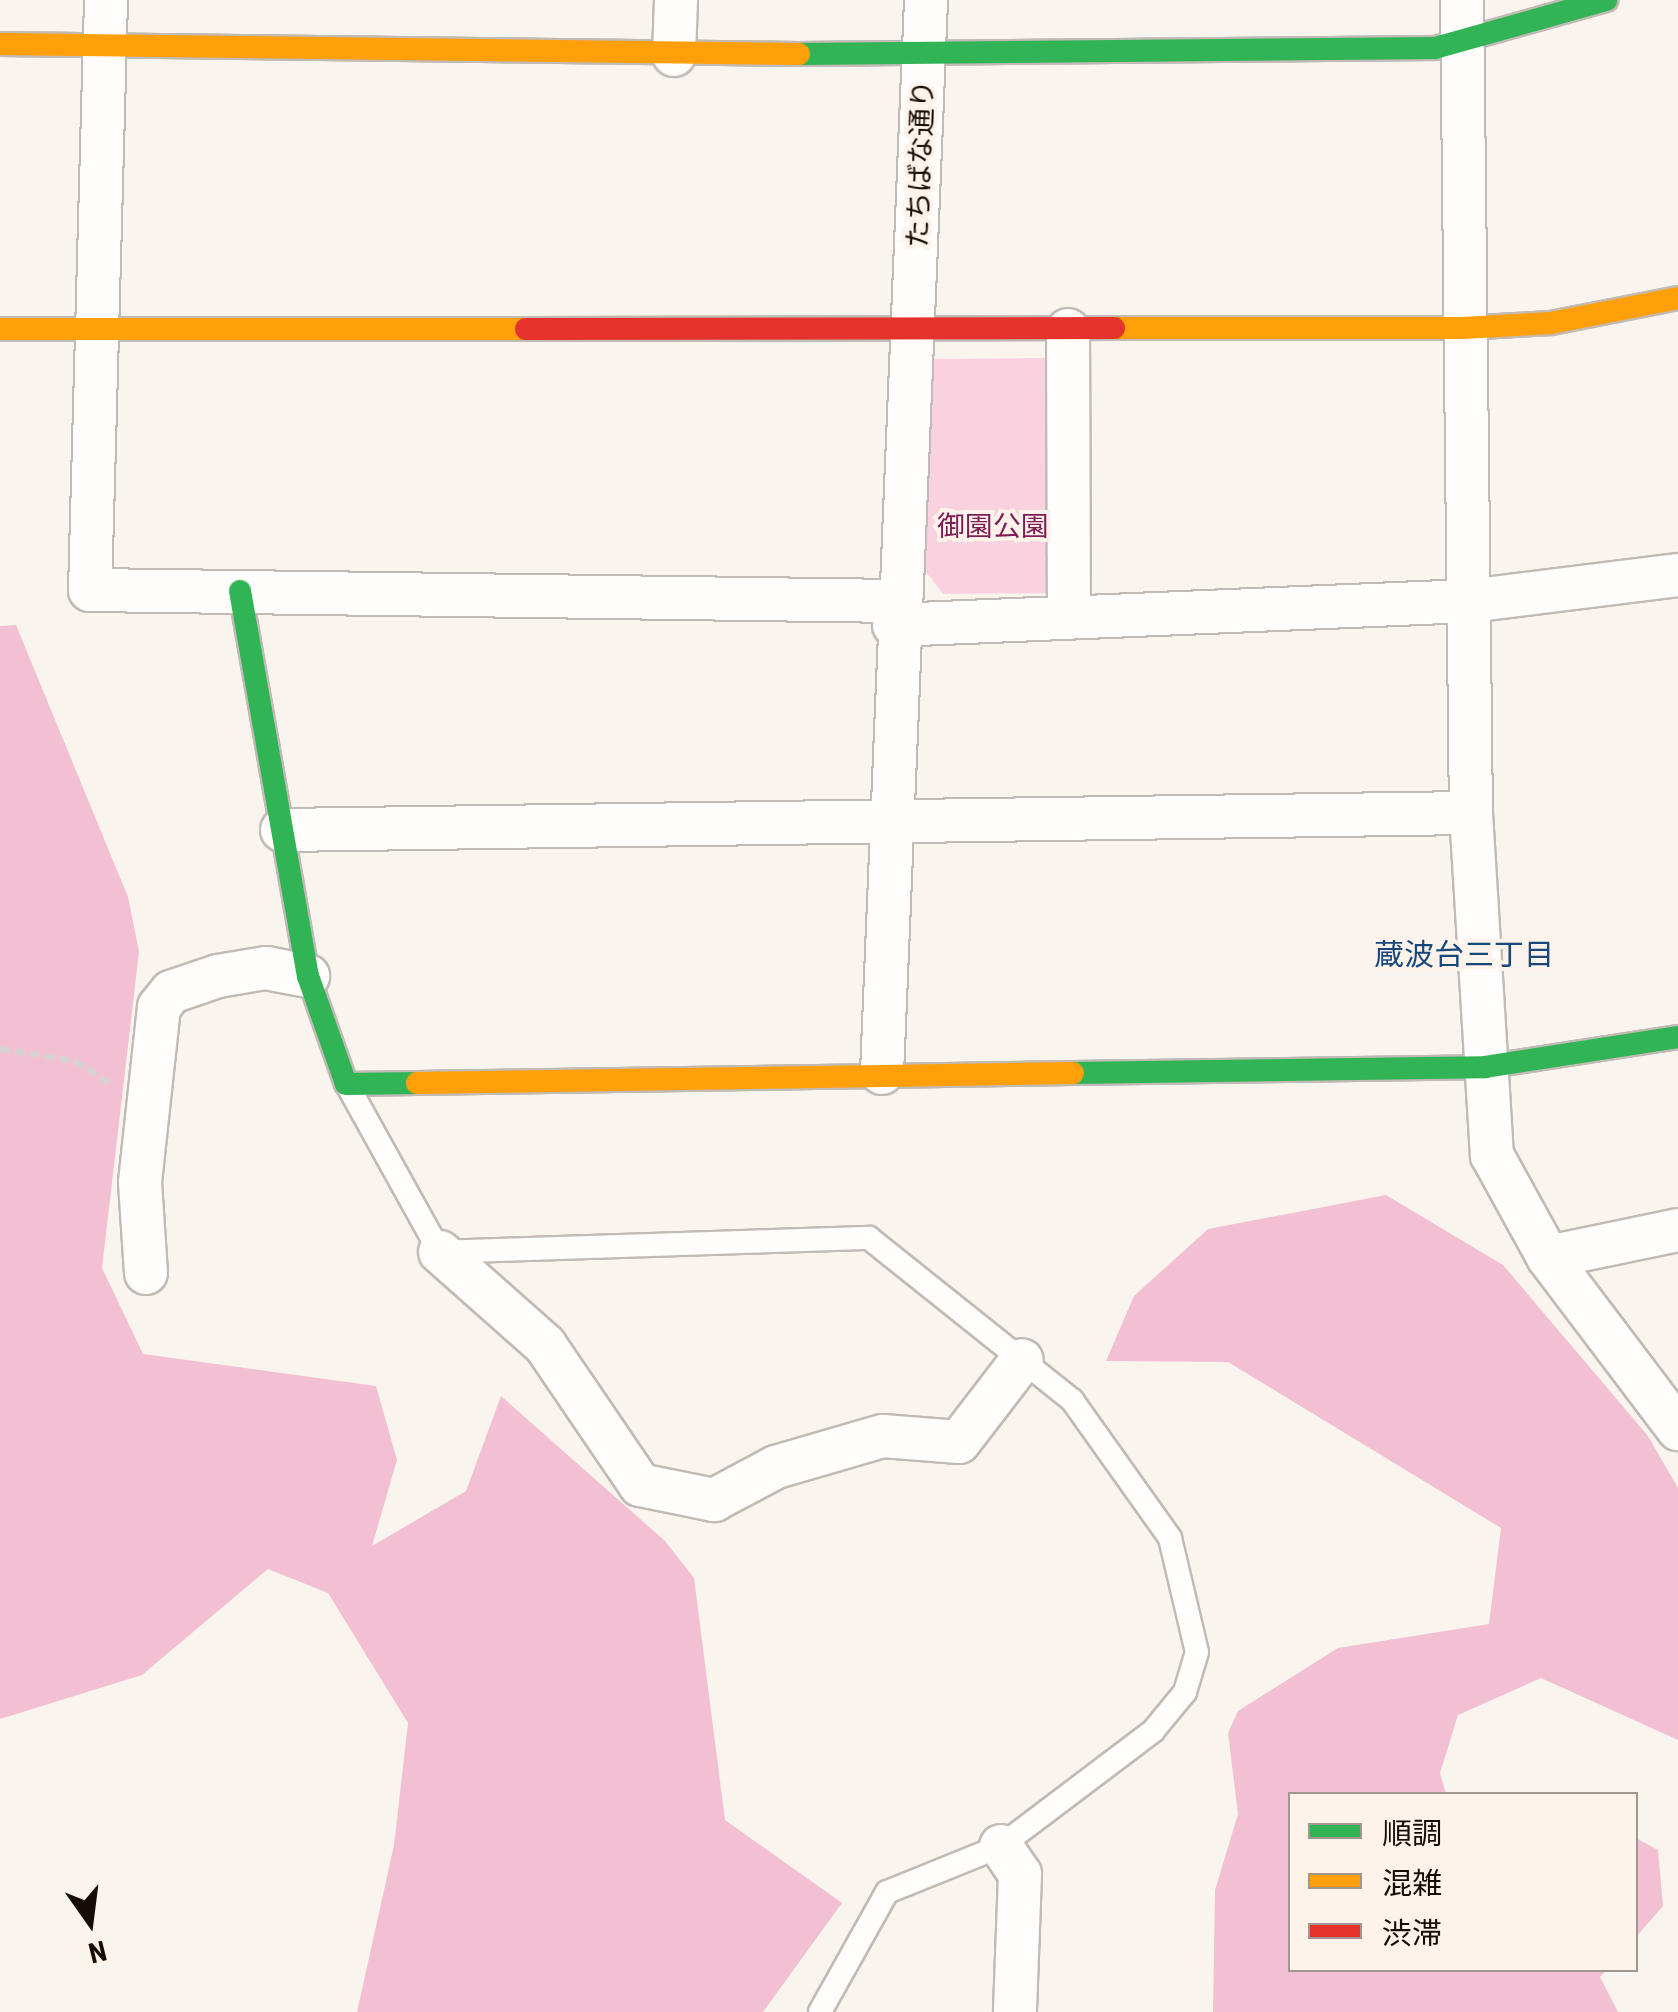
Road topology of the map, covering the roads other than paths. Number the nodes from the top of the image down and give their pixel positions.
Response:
1 (106, 0) edge
2 (676, 0) edge
3 (926, 0) edge
4 (1462, 0) edge
5 (1606, 0) edge
6 (0, 44) edge
7 (105, 44) junction
8 (1462, 44) junction
9 (674, 54) junction
10 (924, 54) junction
11 (1678, 298) edge
12 (915, 328) junction
13 (1463, 328) junction
14 (0, 329) edge
15 (97, 330) junction
16 (1068, 330) junction
17 (1678, 575) edge
18 (240, 591) junction
19 (1469, 601) junction
20 (895, 613) junction
21 (1070, 616) junction
22 (1470, 813) junction
23 (891, 826) junction
24 (282, 830) junction
25 (308, 976) junction
26 (1678, 1036) edge
27 (1485, 1067) junction
28 (882, 1073) junction
29 (346, 1084) junction
30 (1678, 1230) edge
31 (440, 1252) junction
32 (1548, 1257) junction
33 (146, 1274) dead end
34 (1022, 1360) junction
35 (1676, 1424) edge
36 (1001, 1846) junction
37 (820, 2012) edge
38 (1015, 2012) edge

1 - 7 street
2 - 9 street
3 - 10 street, たちばな通り
4 - 8 street
5 - 8 street
6 - 7 street
7 - 9 street
7 - 15 street
8 - 10 street
8 - 13 street
9 - 10 street
10 - 12 street, たちばな通り
11 - 13 street
12 - 15 street
12 - 16 street
12 - 20 street, たちばな通り
13 - 16 street
13 - 19 street
14 - 15 street
15 - 18 street
16 - 21 street
17 - 19 street
18 - 20 street
18 - 24 street
19 - 21 street
19 - 22 street
20 - 21 street
20 - 23 street, たちばな通り
22 - 23 street
22 - 27 street
23 - 24 street
23 - 28 street, たちばな通り
24 - 25 street
25 - 29 street
25 - 33 street
26 - 27 street
27 - 28 street
27 - 32 street
28 - 29 street
29 - 31 lane
30 - 32 street
31 - 34 lane
31 - 34 street
32 - 35 street
34 - 36 lane
36 - 37 lane
36 - 38 street

